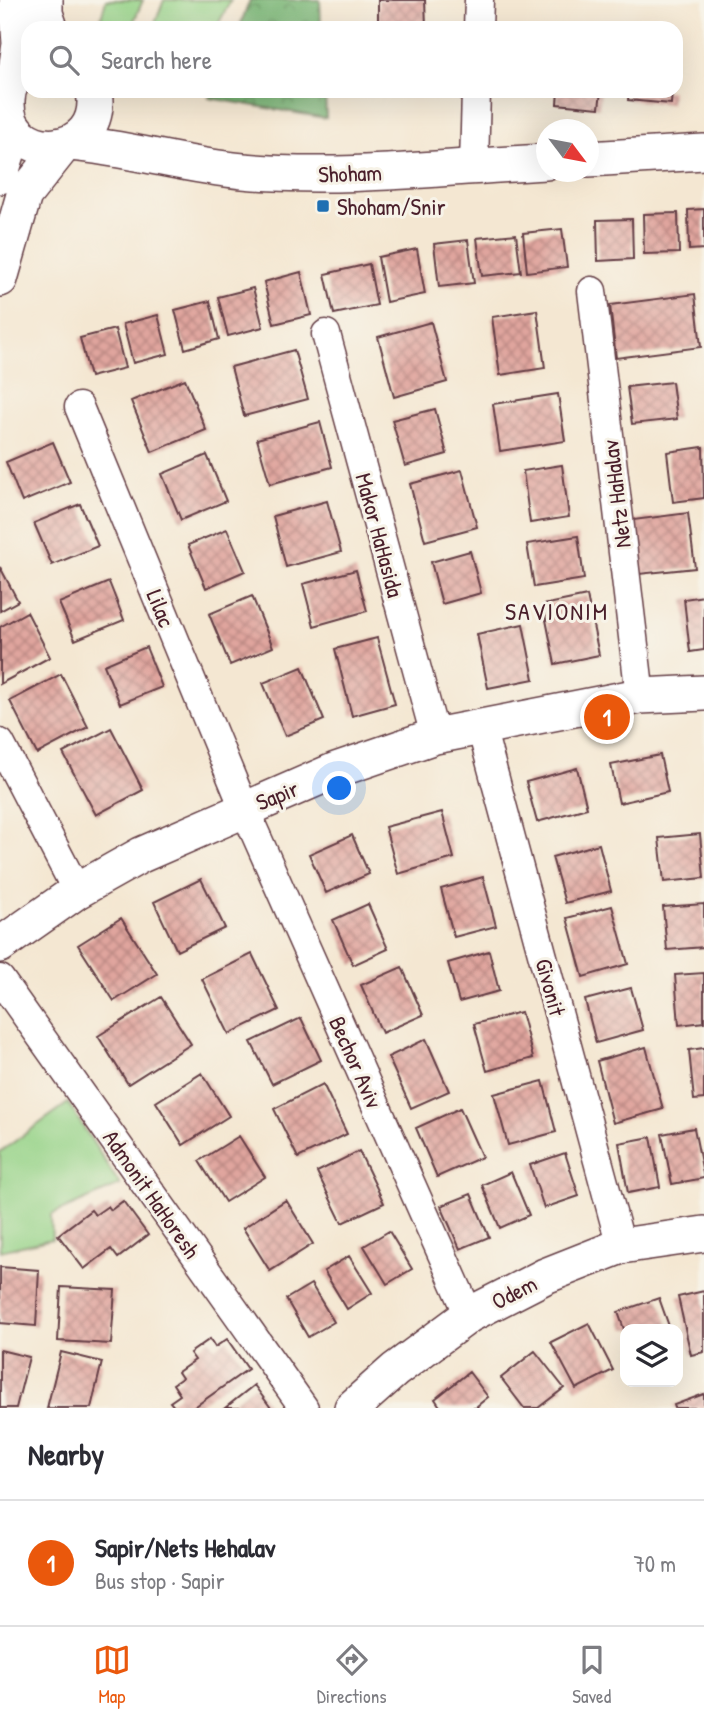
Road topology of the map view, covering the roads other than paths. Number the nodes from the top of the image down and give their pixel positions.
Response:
1 (16, 0) edge
2 (45, 0) edge
3 (479, 0) edge
4 (48, 21) edge
5 (478, 21) edge
6 (21, 71) edge
7 (95, 98) edge
8 (100, 98) edge
9 (476, 98) edge
10 (15, 129) junction
11 (66, 145) junction
12 (704, 152) edge
13 (155, 156) junction
14 (599, 158) edge
15 (536, 163) edge
16 (474, 166) junction
17 (0, 176) edge
18 (0, 279) edge
19 (592, 291) dead end
20 (326, 334) dead end
21 (79, 407) dead end
22 (704, 693) edge
23 (640, 696) junction
24 (481, 727) junction
25 (435, 736) junction
26 (0, 743) edge
27 (244, 808) junction
28 (77, 891) junction
29 (0, 945) edge
30 (0, 979) edge
31 (704, 1234) edge
32 (621, 1246) junction
33 (469, 1315) junction
34 (304, 1408) edge
35 (352, 1408) edge

1 - 6 street
2 - 4 street
3 - 5 street
6 - 10 street
7 - 11 street
8 - 13 street
9 - 16 street
10 - 11 street, Shoham
10 - 17 street
11 - 13 street, Shoham
11 - 18 street
12 - 14 street
13 - 16 street, Shoham
15 - 16 street, Shoham
19 - 23 street, Netz HaHalav
20 - 25 street, Makor HaHasida
21 - 27 street, Lilac
22 - 23 street, Sapir
23 - 24 street, Sapir
24 - 25 street, Sapir
24 - 32 street, Givonit
25 - 27 street, Sapir
26 - 28 street
27 - 28 street, Sapir
27 - 33 street, Bechor Aviv
28 - 29 street, Sapir
30 - 34 street, Admonit HaHoresh
31 - 32 street, Odem
32 - 33 street, Odem
33 - 35 street, Odem

